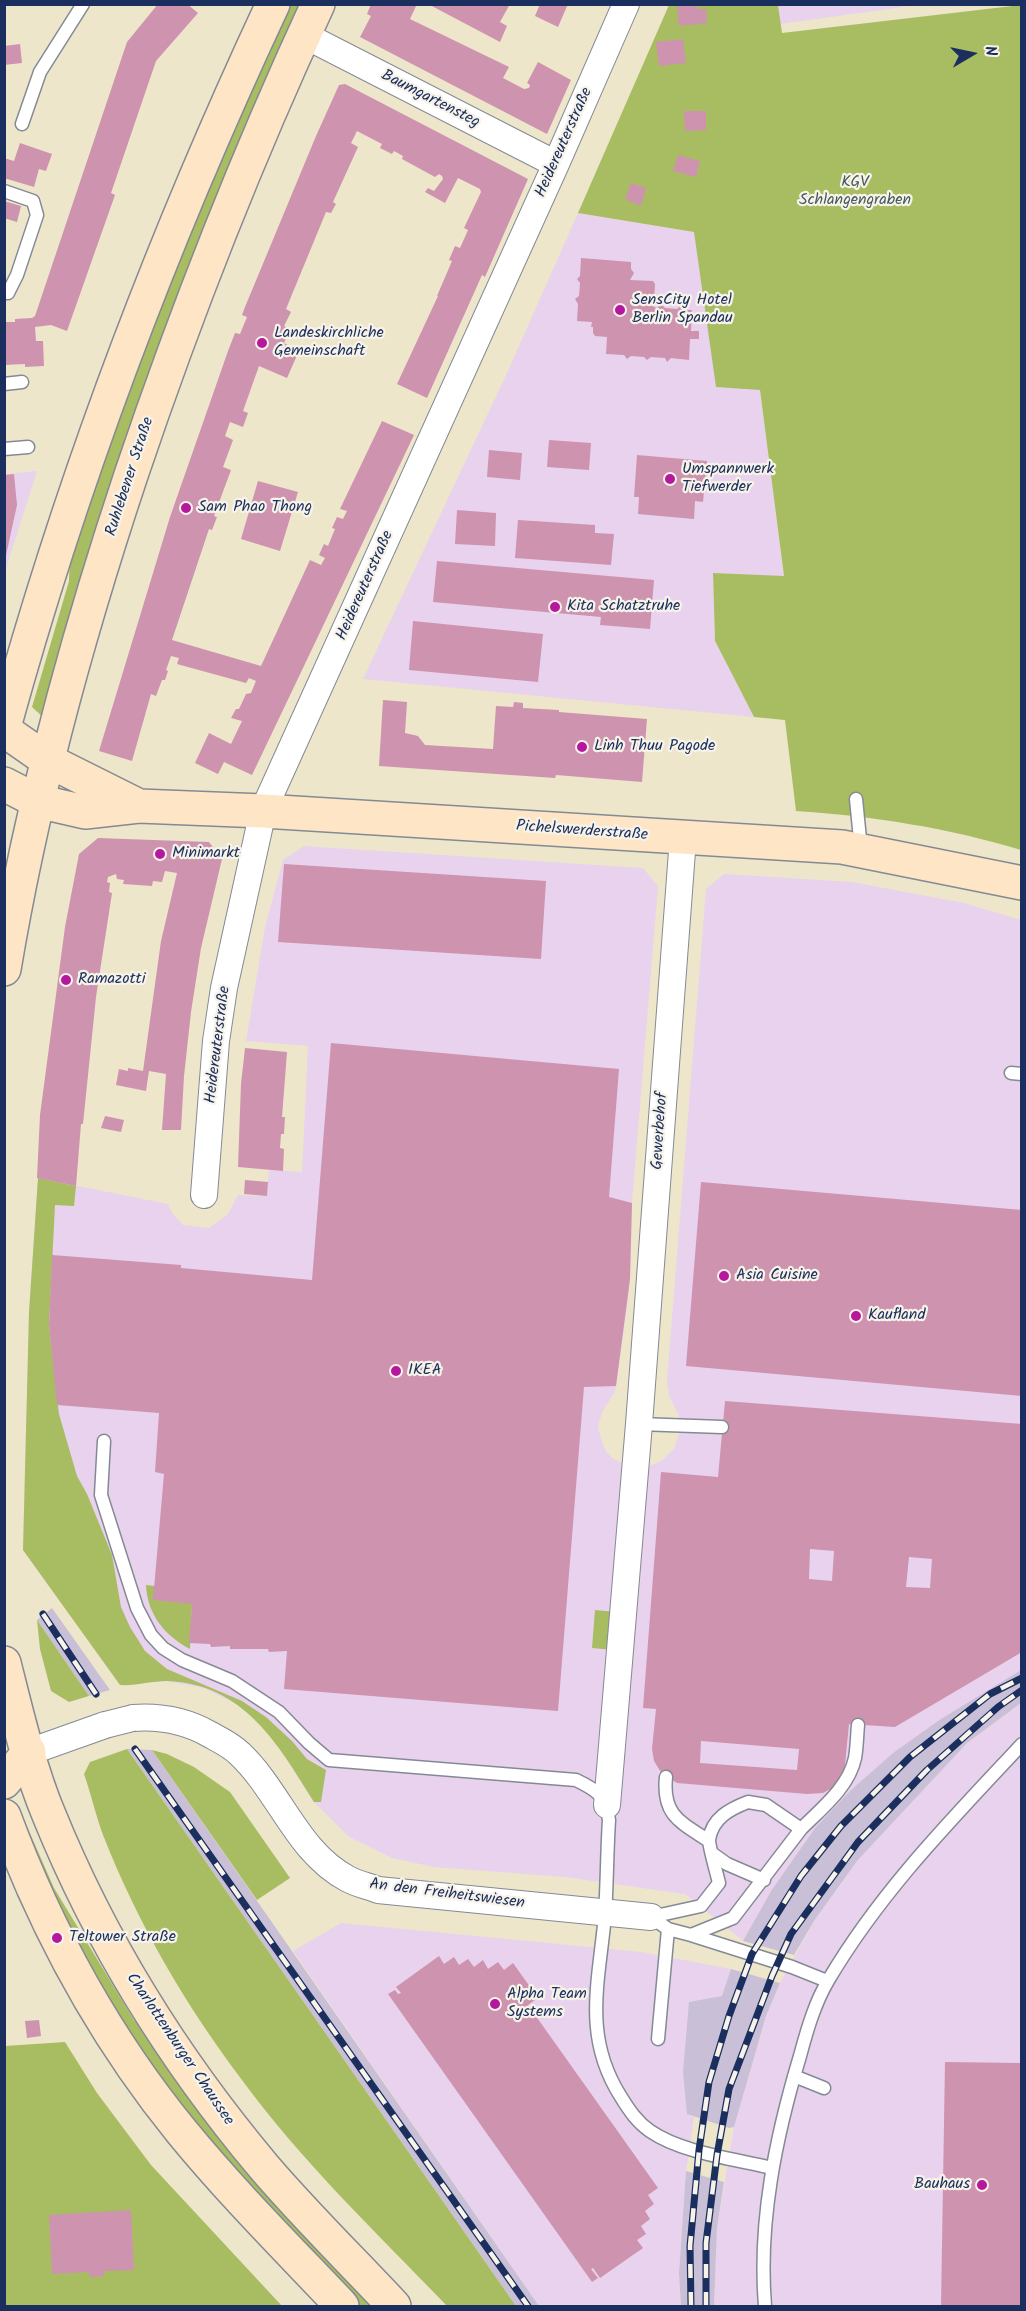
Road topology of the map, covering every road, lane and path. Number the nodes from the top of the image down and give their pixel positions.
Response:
1 (82, 4) edge
2 (273, 4) edge
3 (318, 4) edge
4 (626, 4) edge
5 (304, 35) junction
6 (22, 124) dead end
7 (556, 164) junction
8 (4, 191) edge
9 (4, 293) edge
10 (22, 382) dead end
11 (4, 384) edge
12 (28, 447) dead end
13 (4, 449) edge
14 (4, 728) edge
15 (47, 760) junction
16 (4, 784) edge
17 (856, 799) dead end
18 (37, 801) junction
19 (139, 806) junction
20 (263, 811) junction
21 (683, 838) junction
22 (862, 851) junction
23 (1022, 883) edge
24 (4, 969) edge
25 (204, 1195) dead end
26 (639, 1424) junction
27 (722, 1427) dead end
28 (104, 1440) dead end
29 (4, 1662) edge
30 (858, 1725) dead end
31 (1022, 1744) edge
32 (17, 1748) edge
33 (666, 1777) dead end
34 (4, 1782) edge
35 (607, 1805) junction
36 (4, 1816) edge
37 (801, 1829) junction
38 (709, 1840) junction
39 (713, 1854) junction
40 (764, 1880) junction
41 (605, 1912) junction
42 (659, 1923) junction
43 (691, 1935) junction
44 (827, 1981) junction
45 (658, 2039) dead end
46 (794, 2076) junction
47 (824, 2088) dead end
48 (772, 2168) junction
49 (342, 2307) edge
50 (394, 2307) edge
51 (765, 2307) edge

1 - 6 lane
2 - 14 main road
3 - 5 main road, Ruhlebener Straße
4 - 7 street, Heidereuterstraße
5 - 7 street, Baumgartensteg
5 - 15 main road, Ruhlebener Straße
7 - 20 street, Heidereuterstraße
8 - 9 lane
10 - 11 lane
12 - 13 lane
14 - 15 main road, Pichelswerderstraße
15 - 18 main road, Ruhlebener Straße
15 - 19 main road, Pichelswerderstraße
16 - 18 main road, Pichelswerderstraße
17 - 22 lane
18 - 19 main road, Pichelswerderstraße
18 - 24 main road, Ruhlebener Straße
19 - 20 main road, Pichelswerderstraße
20 - 21 main road, Pichelswerderstraße
20 - 25 street, Heidereuterstraße
21 - 22 main road, Pichelswerderstraße
21 - 26 street, Gewerbehof
22 - 23 main road, Pichelswerderstraße
26 - 27 lane
26 - 35 street, Gewerbehof
28 - 35 lane
29 - 32 main road
30 - 37 lane
31 - 44 lane
32 - 34 main road
32 - 41 street, An den Freiheitswiesen, bridge
32 - 50 main road, Charlottenburger Chaussee
33 - 38 lane
35 - 41 lane
36 - 49 main road
37 - 38 lane
37 - 40 lane
38 - 39 lane
39 - 40 lane
39 - 42 lane
40 - 43 lane
41 - 42 street, An den Freiheitswiesen
41 - 48 lane
42 - 43 lane
42 - 45 lane
43 - 44 lane
44 - 46 lane
46 - 47 lane
46 - 48 lane
48 - 51 lane

